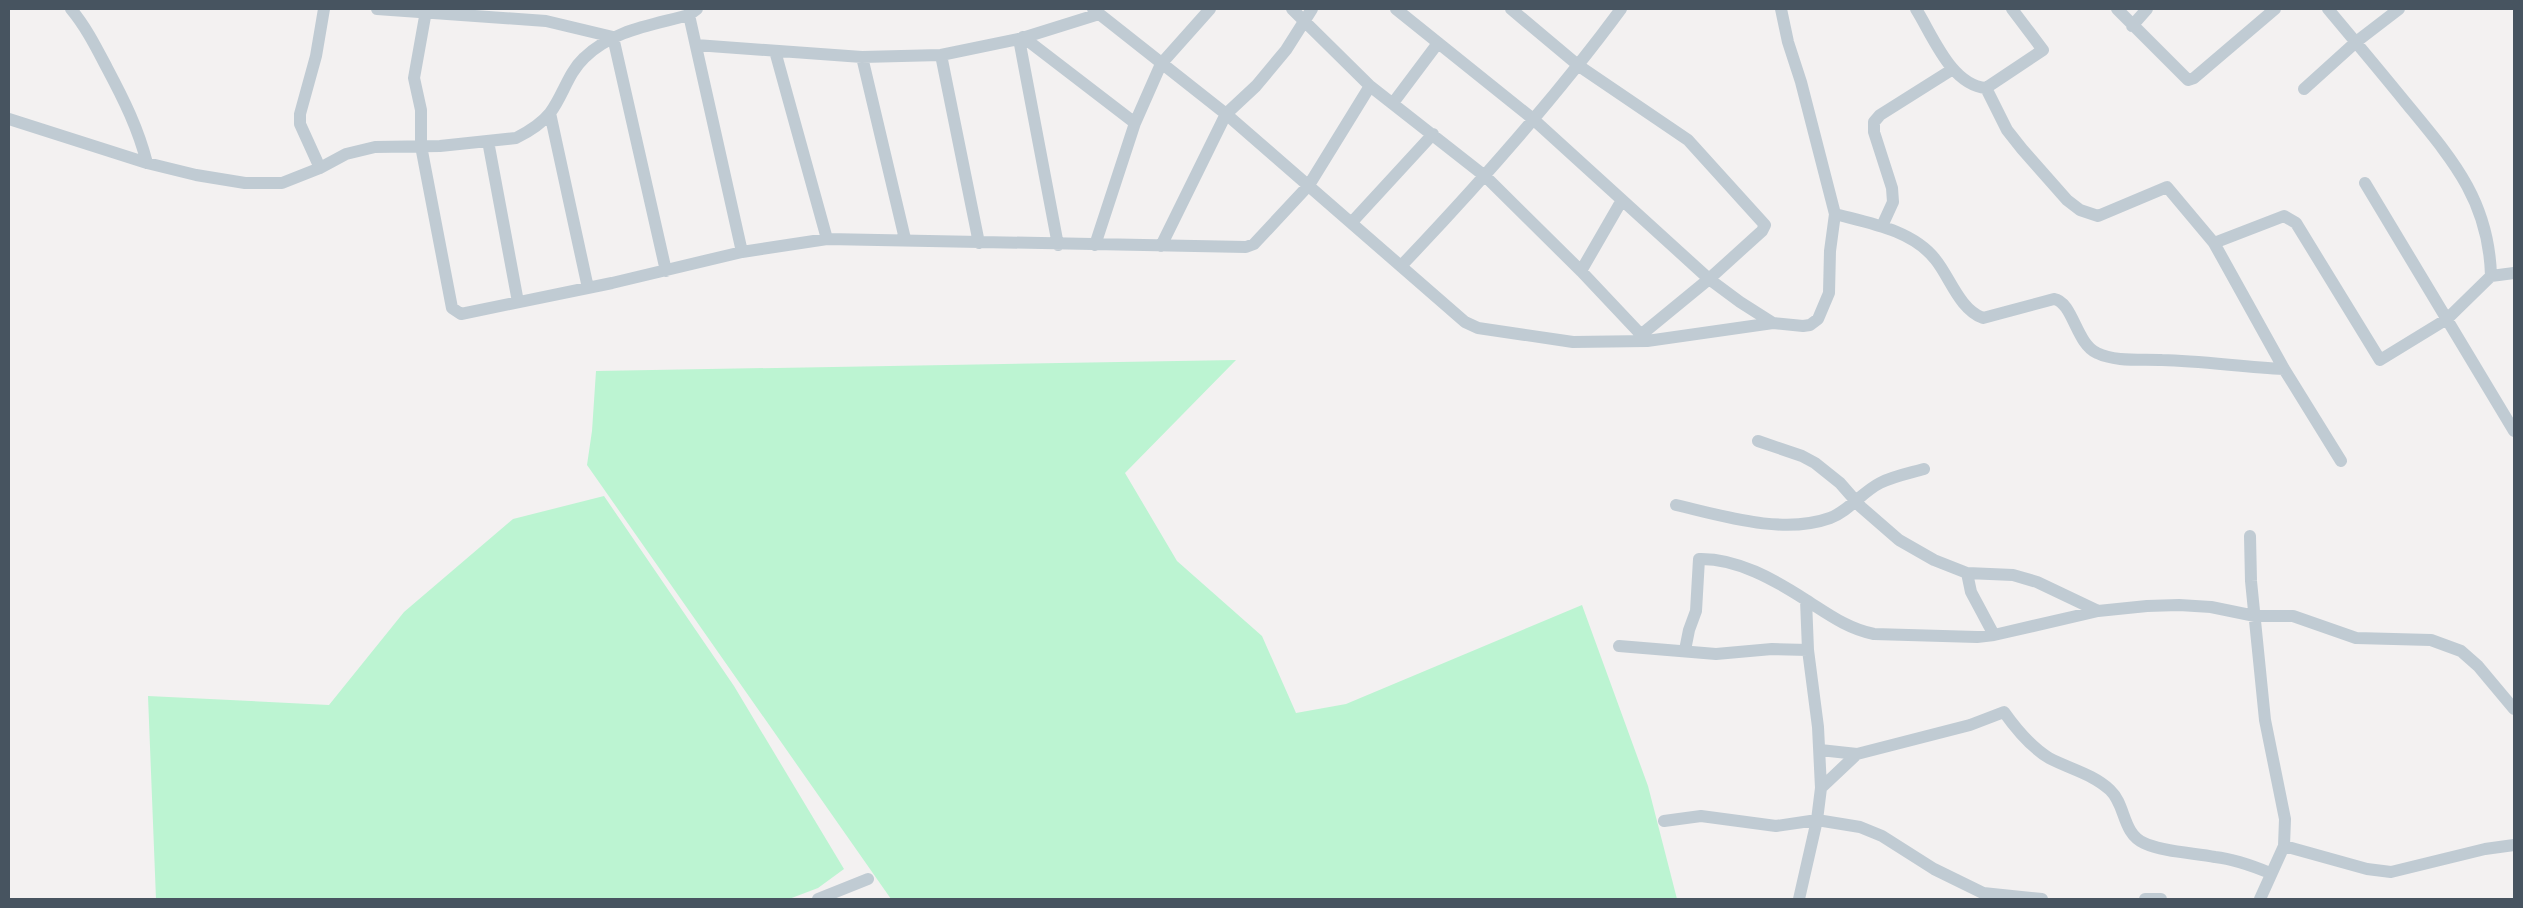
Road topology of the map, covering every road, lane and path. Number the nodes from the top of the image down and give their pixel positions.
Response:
1 (324, 9) edge
2 (377, 9) edge
3 (1210, 9) edge
4 (1292, 9) edge
5 (1312, 9) edge
6 (1396, 9) edge
7 (1511, 9) edge
8 (1621, 9) edge
9 (1781, 9) edge
10 (1916, 9) edge
11 (2012, 9) edge
12 (2117, 9) edge
13 (2147, 9) edge
14 (2275, 9) edge
15 (2328, 9) edge
16 (2399, 9) edge
17 (77, 11) edge
18 (426, 11) junction
19 (1096, 11) edge
20 (693, 12) edge
21 (1306, 22) junction
22 (2132, 26) junction
23 (613, 37) junction
24 (1021, 38) junction
25 (2356, 42) junction
26 (1438, 43) junction
27 (696, 45) junction
28 (775, 51) junction
29 (941, 55) junction
30 (862, 57) junction
31 (1161, 64) junction
32 (1579, 66) junction
33 (1953, 69) junction
34 (1370, 86) junction
35 (1986, 88) junction
36 (2304, 90) dead end
37 (1393, 103) junction
38 (550, 112) junction
39 (1226, 114) junction
40 (9, 119) edge
41 (1533, 119) junction
42 (1135, 123) junction
43 (1433, 134) junction
44 (488, 141) junction
45 (422, 146) junction
46 (147, 164) junction
47 (320, 168) junction
48 (1486, 177) junction
49 (2365, 183) dead end
50 (1309, 185) junction
51 (1622, 200) junction
52 (1835, 214) junction
53 (1352, 222) junction
54 (1882, 226) junction
55 (827, 239) junction
56 (905, 239) junction
57 (979, 243) junction
58 (2214, 243) junction
59 (1058, 244) junction
60 (1095, 245) junction
61 (1161, 246) junction
62 (742, 252) junction
63 (1401, 266) junction
64 (666, 270) junction
65 (1581, 271) junction
66 (2514, 273) edge
67 (2490, 276) junction
68 (1709, 279) junction
69 (588, 288) junction
70 (518, 302) junction
71 (2447, 319) junction
72 (1773, 323) junction
73 (1644, 338) junction
74 (2284, 369) junction
75 (2514, 431) edge
76 (1758, 442) dead end
77 (2341, 461) dead end
78 (1924, 468) dead end
79 (1856, 501) junction
80 (1676, 505) dead end
81 (2250, 536) dead end
82 (1968, 573) junction
83 (1806, 600) junction
84 (2098, 611) junction
85 (2255, 616) junction
86 (1994, 635) junction
87 (1619, 646) dead end
88 (1685, 650) junction
89 (1808, 650) junction
90 (2509, 699) edge
91 (2514, 709) edge
92 (1820, 750) junction
93 (1857, 754) junction
94 (1821, 788) junction
95 (1817, 820) junction
96 (1664, 821) dead end
97 (2514, 845) edge
98 (2284, 846) junction
99 (2270, 873) junction
100 (868, 879) dead end
101 (1979, 896) edge
102 (818, 899) edge
103 (1799, 899) edge
104 (2042, 899) edge
105 (2145, 899) edge
106 (2161, 899) edge
107 (2260, 899) edge

1 - 47 street
2 - 18 street
3 - 31 street
4 - 21 street
5 - 21 street
6 - 26 street
7 - 32 street
8 - 32 street
9 - 52 street
10 - 33 street
11 - 35 street
12 - 22 street
13 - 22 street
14 - 22 street
15 - 25 street
16 - 25 street
17 - 46 street
18 - 23 street
18 - 45 street
19 - 24 street
19 - 31 street
20 - 23 street
20 - 27 street
21 - 34 street
21 - 39 street
23 - 38 street
23 - 64 street
24 - 29 street
24 - 42 street
24 - 59 street
25 - 36 street
25 - 67 street
26 - 37 street
26 - 41 street
27 - 28 street
27 - 62 street
28 - 30 street
28 - 55 street
29 - 30 street
29 - 57 street
30 - 56 street
31 - 39 street
31 - 42 street
32 - 41 street
32 - 68 street
33 - 35 street
33 - 54 street
34 - 37 street
34 - 50 street
35 - 58 street
37 - 43 street
38 - 44 street
38 - 69 street
39 - 50 street
39 - 61 street
40 - 46 street
41 - 48 street
41 - 51 street
42 - 60 street
43 - 48 street
43 - 53 street
44 - 45 street
44 - 70 street
45 - 47 street
45 - 70 street
46 - 47 street
48 - 63 street
48 - 65 street
49 - 71 street
50 - 53 street
50 - 61 street
51 - 65 street
51 - 68 street
52 - 54 street
52 - 72 street
53 - 63 street
54 - 74 street
55 - 56 street
55 - 62 street
56 - 57 street
57 - 59 street
58 - 71 street
58 - 74 street
59 - 60 street
60 - 61 street
62 - 64 street
63 - 73 street
64 - 69 street
65 - 73 street
66 - 67 street
67 - 71 street
68 - 72 street
68 - 73 street
69 - 70 street
71 - 75 street
72 - 73 street
74 - 77 street
76 - 79 street
78 - 79 street
79 - 80 street
79 - 82 street
81 - 85 street
82 - 84 street
82 - 86 street
83 - 86 street
83 - 88 street
83 - 89 street
84 - 85 street
84 - 86 street
85 - 90 street
85 - 98 street
87 - 88 street
88 - 89 street
89 - 92 street
90 - 91 street
92 - 93 street
92 - 94 street
93 - 94 street
93 - 99 street
94 - 95 street
95 - 96 street
95 - 101 street
95 - 103 street
97 - 98 street
98 - 99 street
99 - 107 street
100 - 102 street
101 - 104 street
105 - 106 street

